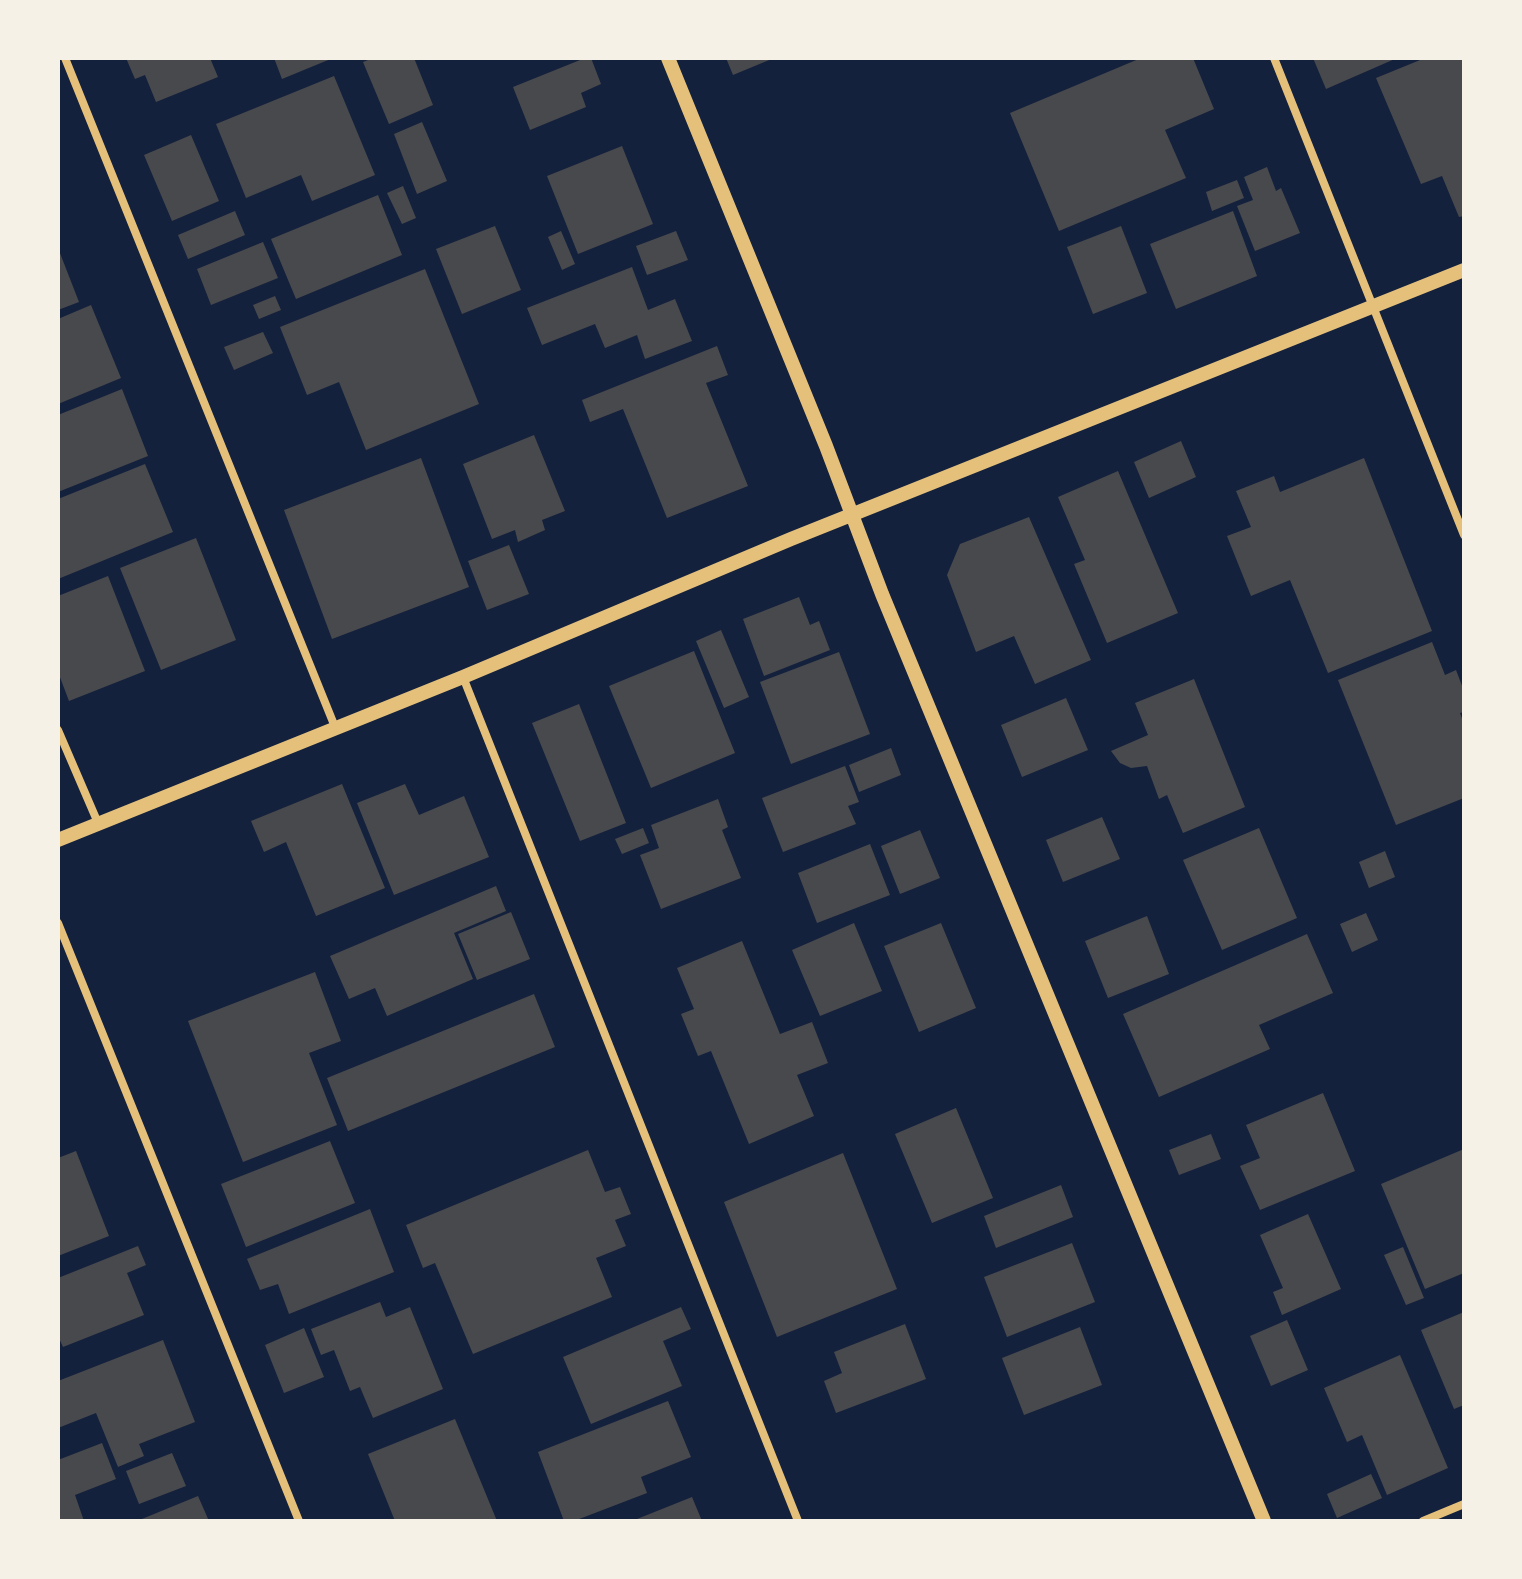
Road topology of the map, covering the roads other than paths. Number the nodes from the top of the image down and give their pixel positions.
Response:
1 (65, 58) edge
2 (668, 58) edge
3 (1274, 58) edge
4 (1464, 270) edge
5 (1372, 306) junction
6 (853, 515) junction
7 (1464, 535) edge
8 (463, 677) junction
9 (335, 727) junction
10 (58, 730) edge
11 (98, 823) junction
12 (58, 840) edge
13 (58, 923) edge
14 (1464, 1504) edge
15 (299, 1521) edge
16 (798, 1521) edge
17 (1264, 1521) edge
18 (1423, 1521) edge

1 - 9 street
2 - 6 street
3 - 5 street
4 - 5 street
5 - 6 street
5 - 7 street
6 - 8 street
6 - 17 street
8 - 9 street
8 - 16 street
9 - 11 street
10 - 11 street
11 - 12 street
13 - 15 street
14 - 18 street

